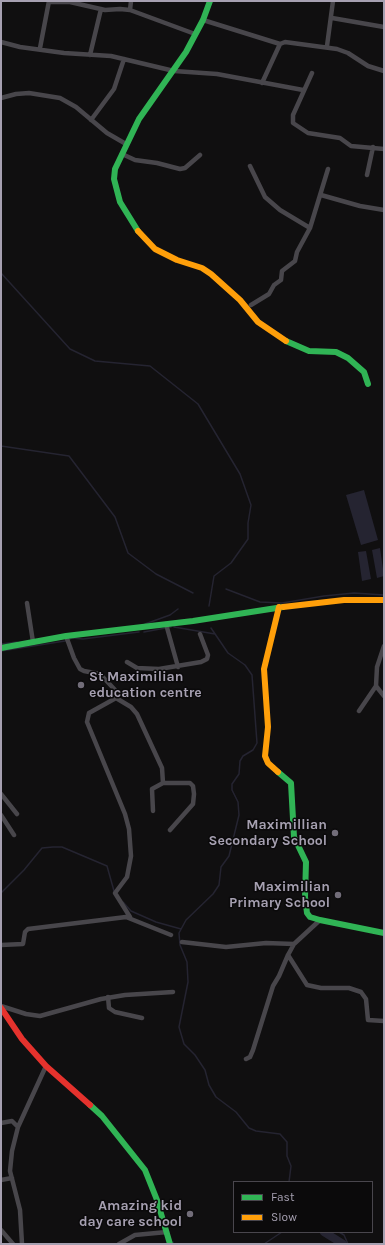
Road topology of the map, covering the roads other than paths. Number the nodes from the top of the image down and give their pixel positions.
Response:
1 (131, 1) edge
2 (210, 1) edge
3 (333, 1) edge
4 (49, 2) edge
5 (101, 9) junction
6 (130, 10) junction
7 (332, 18) junction
8 (203, 20) junction
9 (384, 27) edge
10 (196, 34) junction
11 (1, 42) edge
12 (280, 44) junction
13 (327, 46) junction
14 (40, 48) junction
15 (90, 54) junction
16 (124, 59) junction
17 (174, 71) junction
18 (384, 71) edge
19 (312, 73) dead end
20 (262, 83) junction
21 (302, 90) junction
22 (1, 98) edge
23 (91, 120) junction
24 (126, 144) junction
25 (373, 147) junction
26 (384, 149) edge
27 (122, 154) junction
28 (200, 155) dead end
29 (250, 166) dead end
30 (328, 169) dead end
31 (367, 175) dead end
32 (321, 195) junction
33 (384, 210) edge
34 (310, 228) junction
35 (251, 305) dead end
36 (368, 384) dead end
37 (384, 600) edge
38 (27, 603) dead end
39 (279, 607) junction
40 (166, 624) junction
41 (200, 634) dead end
42 (66, 636) junction
43 (33, 642) junction
44 (384, 646) edge
45 (1, 648) edge
46 (127, 662) dead end
47 (178, 667) junction
48 (376, 686) junction
49 (384, 696) edge
50 (116, 698) junction
51 (359, 711) dead end
52 (163, 783) junction
53 (1, 794) edge
54 (153, 811) dead end
55 (17, 814) dead end
56 (1, 815) edge
57 (170, 830) dead end
58 (14, 835) dead end
59 (130, 918) junction
60 (320, 920) junction
61 (384, 933) edge
62 (171, 935) dead end
63 (182, 942) dead end
64 (294, 944) junction
65 (1, 945) edge
66 (288, 955) junction
67 (173, 992) dead end
68 (108, 998) junction
69 (1, 1007) edge
70 (142, 1018) dead end
71 (384, 1021) edge
72 (246, 1059) dead end
73 (46, 1066) junction
74 (1, 1123) edge
75 (18, 1127) junction
76 (12, 1178) junction
77 (1, 1180) edge
78 (1, 1230) edge
79 (167, 1232) junction
80 (13, 1244) edge
81 (22, 1244) edge
82 (119, 1244) edge
83 (170, 1244) edge

1 - 6 street
2 - 8 street
3 - 7 street
4 - 5 street
4 - 14 street
5 - 6 street
5 - 15 street
6 - 10 street
7 - 9 street
7 - 13 street
8 - 10 street
8 - 12 street
10 - 17 street
11 - 14 street
12 - 13 street
12 - 20 street
13 - 18 street
14 - 15 street
15 - 16 street
16 - 17 street
16 - 23 street
17 - 20 street
17 - 24 street
19 - 21 street
20 - 21 street
21 - 25 street
22 - 23 street
23 - 24 street
24 - 27 street
25 - 26 street
25 - 31 street
27 - 28 street
27 - 36 street
29 - 34 street
30 - 32 street
32 - 33 street
32 - 34 street
34 - 35 street
37 - 39 street
38 - 43 street
39 - 40 street
39 - 60 street
40 - 42 street
40 - 47 street
41 - 47 street
42 - 43 street
42 - 50 street
43 - 45 street
44 - 48 street
46 - 47 street
48 - 49 street
48 - 51 street
50 - 52 street
50 - 59 street
52 - 54 street
52 - 57 street
53 - 55 street
56 - 58 street
59 - 62 street
59 - 65 street
60 - 61 street
60 - 64 street
63 - 64 street
64 - 66 street
66 - 71 street
66 - 72 street
67 - 68 street
68 - 69 street
68 - 70 street
69 - 73 street
73 - 75 street
73 - 79 street
74 - 75 street
75 - 76 street
76 - 77 street
76 - 81 street
78 - 80 street
79 - 82 street
79 - 83 street

